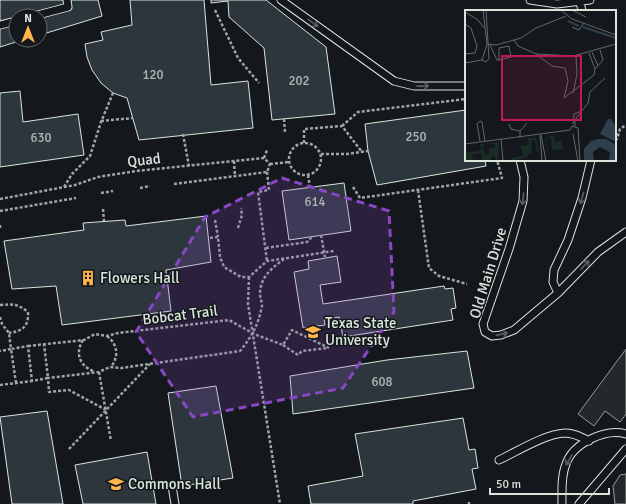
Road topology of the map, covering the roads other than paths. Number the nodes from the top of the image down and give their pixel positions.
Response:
1 (67, 0) edge
2 (281, 0) edge
3 (530, 0) edge
4 (590, 0) edge
5 (580, 2) junction
6 (582, 10) edge
7 (48, 12) edge
8 (465, 86) edge
9 (520, 161) edge
10 (591, 161) edge
11 (626, 232) edge
12 (558, 293) junction
13 (626, 434) edge
14 (589, 441) junction
15 (626, 449) edge
16 (499, 460) dead end
17 (172, 486) dead end
18 (175, 504) edge
19 (562, 504) edge
20 (579, 504) edge

1 - 7 lane
2 -> 8 lane
3 - 5 lane
4 - 5 lane
5 - 6 lane
9 -> 12 lane, Old Main Drive
10 -> 12 lane
12 -> 11 lane
13 - 14 lane
14 - 16 lane
14 -> 19 lane
15 - 20 lane
17 - 18 lane

